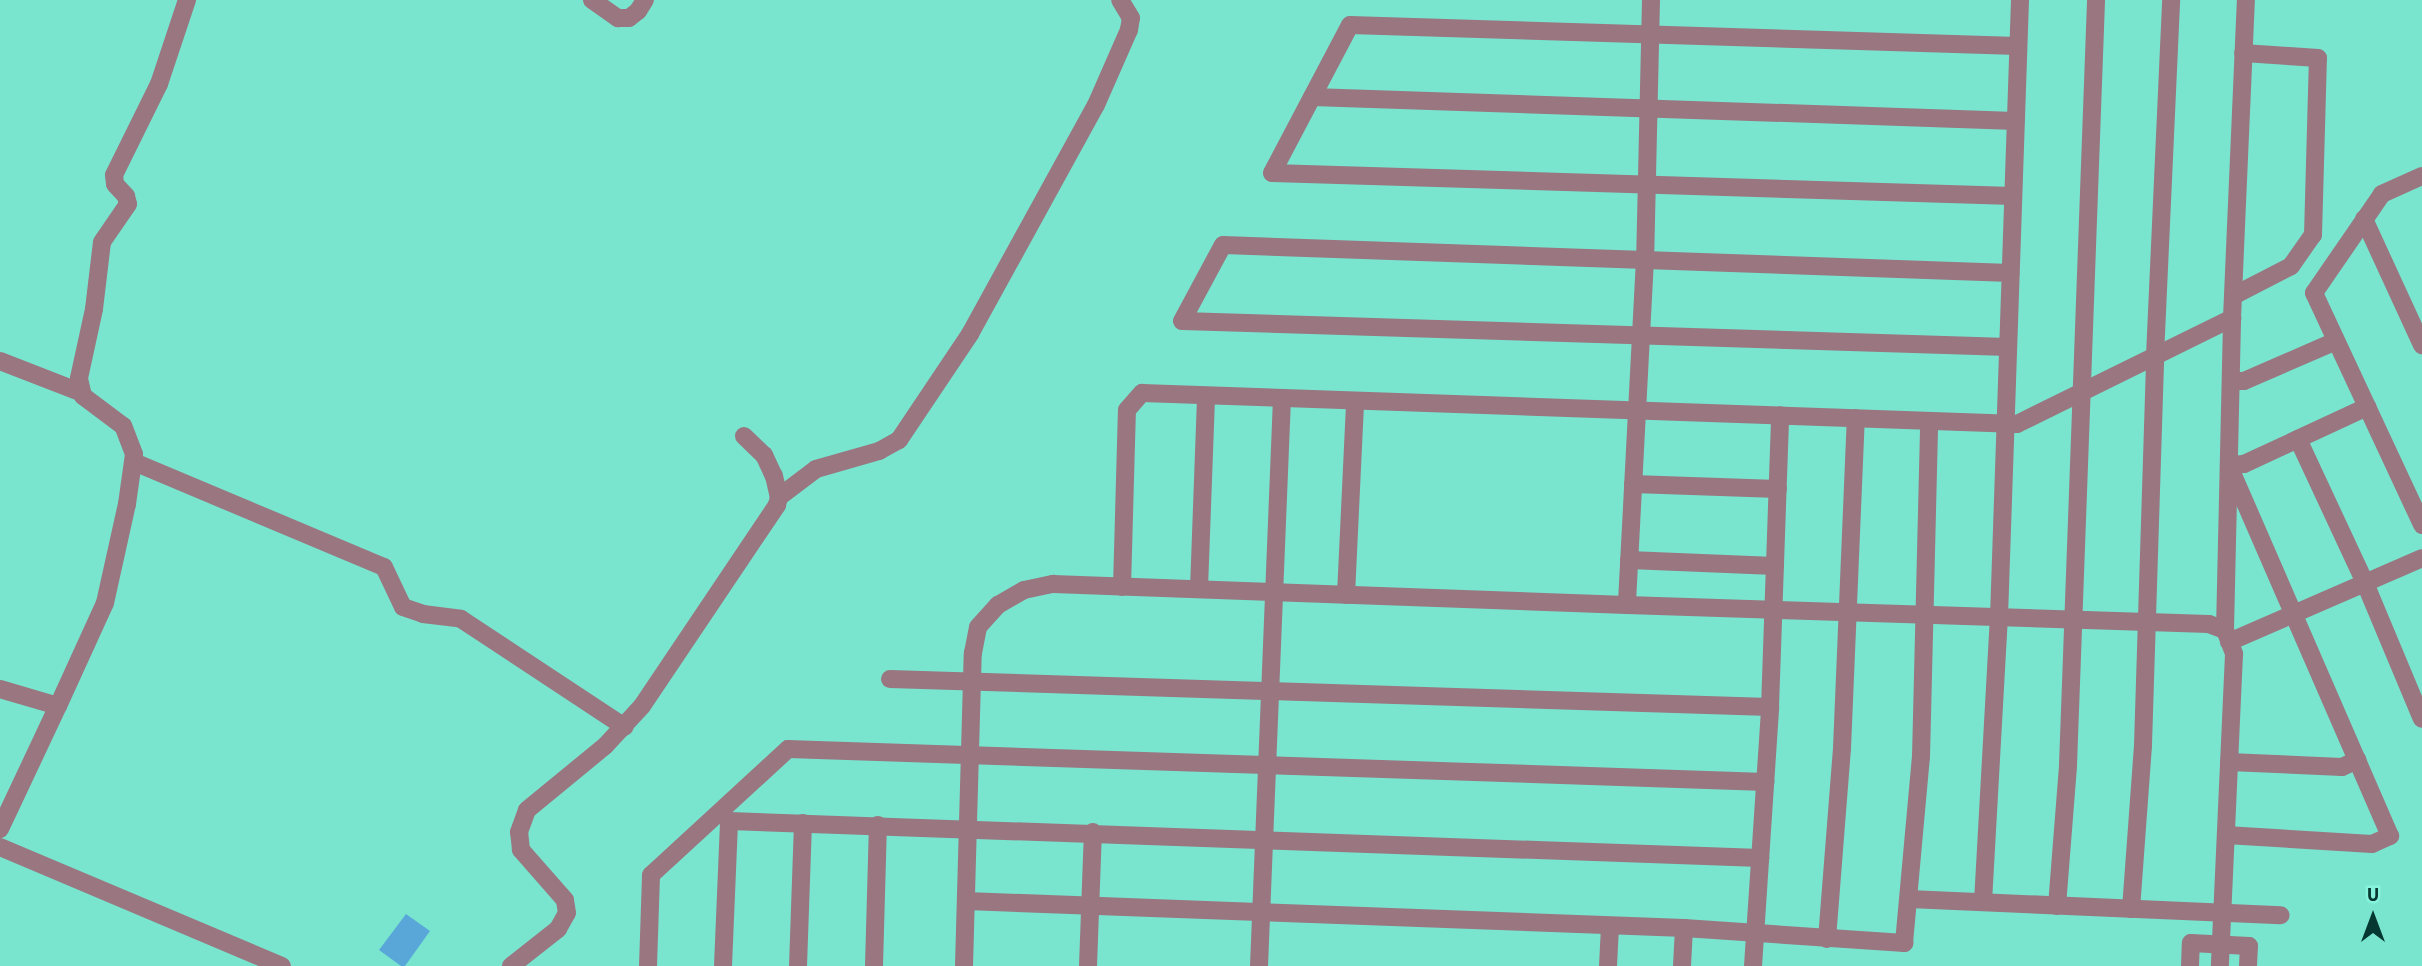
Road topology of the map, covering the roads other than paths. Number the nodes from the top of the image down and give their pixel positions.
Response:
1 (187, 0) edge
2 (593, 0) edge
3 (645, 0) edge
4 (1120, 0) edge
5 (1651, 0) edge
6 (2020, 0) edge
7 (2096, 0) edge
8 (2171, 0) edge
9 (2246, 0) edge
10 (1650, 34) junction
11 (2018, 46) junction
12 (2244, 53) junction
13 (1311, 97) junction
14 (1648, 109) junction
15 (2016, 121) junction
16 (2422, 176) edge
17 (1647, 185) junction
18 (2013, 196) junction
19 (2364, 219) junction
20 (1645, 259) junction
21 (2011, 273) junction
22 (2233, 296) junction
23 (2232, 318) junction
24 (1640, 333) junction
25 (2336, 341) junction
26 (2422, 345) edge
27 (2008, 347) junction
28 (2155, 356) junction
29 (0, 361) edge
30 (2231, 381) junction
31 (80, 392) junction
32 (2079, 393) junction
33 (1206, 396) junction
34 (1282, 399) junction
35 (1355, 401) junction
36 (2367, 407) junction
37 (1636, 410) junction
38 (1780, 415) junction
39 (1856, 418) junction
40 (1929, 421) junction
41 (2005, 424) junction
42 (744, 436) dead end
43 (2298, 439) junction
44 (134, 462) junction
45 (2229, 465) junction
46 (1633, 484) junction
47 (1778, 489) junction
48 (779, 497) junction
49 (2422, 525) edge
50 (2422, 558) edge
51 (1629, 561) junction
52 (1775, 566) junction
53 (2365, 583) junction
54 (1122, 587) junction
55 (1199, 590) junction
56 (1273, 592) junction
57 (1346, 595) junction
58 (1627, 605) junction
59 (1774, 610) junction
60 (1848, 612) junction
61 (1924, 614) junction
62 (2294, 614) junction
63 (1999, 617) junction
64 (2072, 620) junction
65 (2148, 622) junction
66 (2227, 636) junction
67 (890, 679) dead end
68 (972, 680) junction
69 (0, 689) edge
70 (1268, 692) junction
71 (58, 706) junction
72 (1770, 707) junction
73 (2422, 719) edge
74 (625, 727) junction
75 (970, 757) junction
76 (2357, 760) junction
77 (2229, 762) junction
78 (1265, 766) junction
79 (1765, 782) junction
80 (803, 823) junction
81 (878, 825) junction
82 (968, 827) junction
83 (0, 830) edge
84 (1093, 832) junction
85 (2226, 835) junction
86 (1262, 839) junction
87 (0, 847) edge
88 (1760, 858) junction
89 (1909, 899) junction
90 (966, 901) junction
91 (1983, 902) junction
92 (1090, 906) junction
93 (2057, 906) junction
94 (2131, 909) junction
95 (1261, 912) junction
96 (2222, 912) junction
97 (2281, 915) dead end
98 (1610, 926) junction
99 (1684, 928) junction
100 (1755, 932) junction
101 (1827, 939) junction
102 (2221, 945) junction
103 (282, 966) edge
104 (511, 966) edge
105 (648, 966) edge
106 (723, 966) edge
107 (798, 966) edge
108 (874, 966) edge
109 (964, 966) edge
110 (1088, 966) edge
111 (1259, 966) edge
112 (1608, 966) edge
113 (1682, 966) edge
114 (1753, 966) edge
115 (2190, 966) edge
116 (2220, 966) edge
117 (2248, 966) edge

1 - 31 street
2 - 3 street
4 - 48 street
5 - 10 street
6 - 11 street
7 - 32 street
8 - 28 street
9 - 12 street
10 - 11 street
10 - 13 street
10 - 14 street
11 - 15 street
12 - 22 street
12 - 22 street
13 - 14 street
13 - 17 street
14 - 15 street
14 - 17 street
15 - 18 street
16 - 19 street
17 - 18 street
17 - 20 street
18 - 21 street
19 - 25 street
19 - 26 street
20 - 21 street
20 - 24 street
20 - 24 street
21 - 27 street
22 - 23 street
23 - 28 street
23 - 30 street
24 - 27 street
24 - 37 street
25 - 30 street
25 - 36 street
27 - 41 street
28 - 32 street
28 - 65 street
29 - 31 street
30 - 45 street
31 - 44 street
32 - 41 street
32 - 64 street
33 - 34 street
33 - 54 street
33 - 55 street
34 - 35 street
34 - 56 street
35 - 37 street
35 - 57 street
36 - 43 street
36 - 49 street
37 - 38 street
37 - 46 street
38 - 39 street
38 - 47 street
39 - 40 street
39 - 60 street
40 - 41 street
40 - 61 street
41 - 63 street
42 - 48 street
43 - 45 street
43 - 53 street
44 - 71 street
44 - 74 street
45 - 62 street
45 - 66 street
46 - 47 street
46 - 51 street
47 - 52 street
48 - 74 street
50 - 53 street
51 - 52 street
51 - 58 street
52 - 59 street
53 - 62 street
53 - 73 street
54 - 55 street
54 - 68 street
55 - 56 street
56 - 57 street
56 - 70 street
57 - 58 street
58 - 59 street
59 - 60 street
59 - 72 street
60 - 61 street
60 - 101 street
61 - 63 street
61 - 89 street
62 - 66 street
62 - 76 street
63 - 64 street
63 - 91 street
64 - 65 street
64 - 93 street
65 - 66 street
65 - 94 street
66 - 77 street
67 - 68 street
68 - 70 street
68 - 75 street
69 - 71 street
70 - 72 street
70 - 78 street
71 - 83 street
72 - 79 street
74 - 104 street
75 - 78 street
75 - 82 street
75 - 105 street
76 - 77 street
76 - 85 street
77 - 85 street
78 - 79 street
78 - 86 street
79 - 88 street
80 - 81 street
80 - 106 street
80 - 107 street
81 - 82 street
81 - 108 street
82 - 84 street
82 - 86 street
82 - 90 street
84 - 86 street
84 - 92 street
85 - 96 street
86 - 88 street
86 - 95 street
87 - 103 street
88 - 100 street
89 - 91 street
89 - 101 street
90 - 92 street
90 - 109 street
91 - 93 street
92 - 95 street
92 - 110 street
93 - 94 street
94 - 96 street
95 - 98 street
95 - 111 street
96 - 97 street
96 - 102 street
98 - 99 street
98 - 112 street
99 - 100 street
99 - 113 street
100 - 101 street
100 - 114 street
102 - 115 street
102 - 116 street
102 - 117 street

